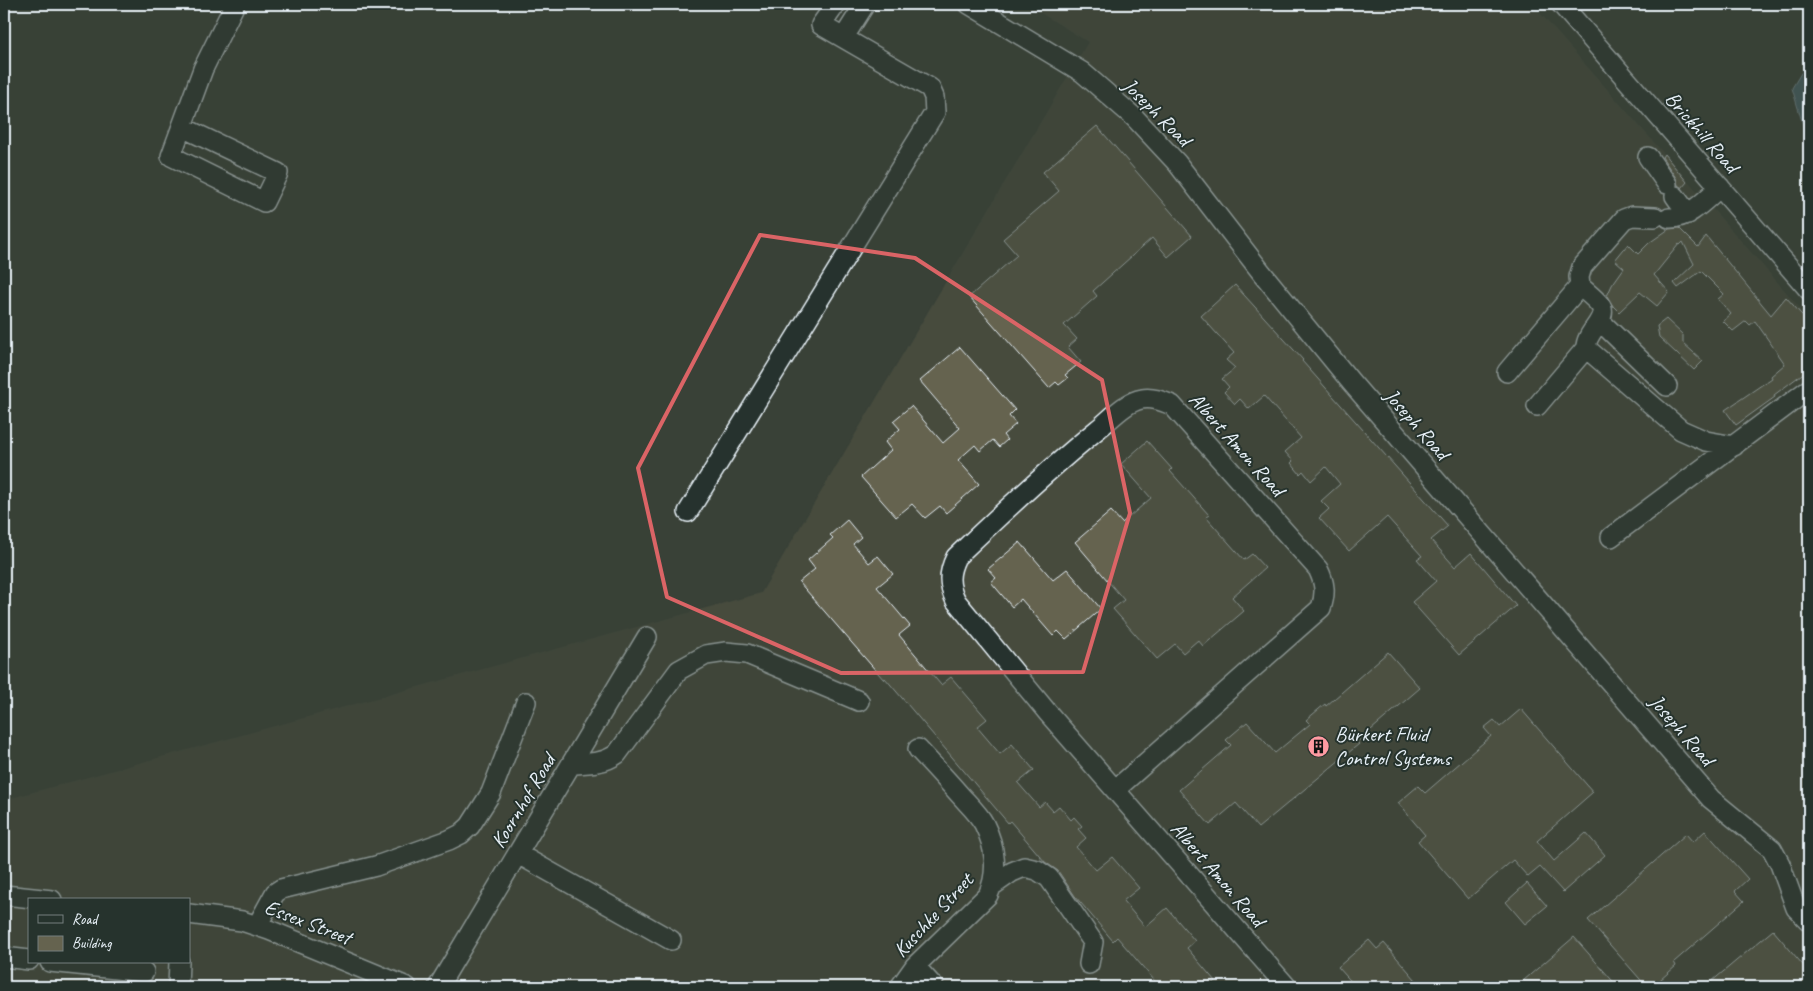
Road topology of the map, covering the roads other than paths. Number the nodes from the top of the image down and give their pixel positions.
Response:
1 (235, 4) edge
2 (836, 4) edge
3 (865, 4) edge
4 (969, 4) edge
5 (1561, 4) edge
6 (844, 37) junction
7 (182, 127) junction
8 (1648, 156) dead end
9 (1720, 187) junction
10 (1688, 214) junction
11 (1580, 286) junction
12 (1809, 290) edge
13 (1600, 321) junction
14 (1586, 348) junction
15 (1507, 372) dead end
16 (1667, 386) dead end
17 (1809, 389) edge
18 (1536, 406) dead end
19 (1734, 446) junction
20 (688, 512) dead end
21 (1611, 537) dead end
22 (647, 637) dead end
23 (859, 700) dead end
24 (526, 702) dead end
25 (918, 749) dead end
26 (572, 764) junction
27 (1115, 790) junction
28 (518, 854) junction
29 (992, 886) junction
30 (4, 895) edge
31 (33, 898) edge
32 (190, 914) edge
33 (1803, 914) edge
34 (257, 926) junction
35 (671, 940) dead end
36 (4, 957) edge
37 (28, 960) edge
38 (66, 964) edge
39 (179, 964) edge
40 (1089, 964) dead end
41 (915, 966) junction
42 (144, 974) edge
43 (178, 987) edge
44 (407, 987) edge
45 (438, 987) edge
46 (900, 987) edge
47 (934, 987) edge
48 (1287, 987) edge

1 - 7 street
2 - 6 street
3 - 6 street
4 - 33 street, Joseph Road
5 - 9 street, Brickhill Road
6 - 20 street
7 - 7 street
8 - 10 street
9 - 10 street
9 - 12 street, Brickhill Road
10 - 11 street
11 - 13 street
11 - 15 street
13 - 14 street
13 - 16 street
14 - 18 street
14 - 19 street
17 - 19 street
19 - 21 street
22 - 26 street, Koornhof Road
23 - 26 street
24 - 34 street
25 - 29 street, Kuschke Street
26 - 28 street, Koornhof Road
27 - 27 street, Albert Amon Road
27 - 48 street, Albert Amon Road
28 - 35 street
28 - 45 street, Koornhof Road
29 - 40 street
29 - 41 street, Kuschke Street
30 - 31 street
32 - 34 street, Essex Street
34 - 44 street, Essex Street
36 - 37 street
38 - 42 street
39 - 43 street
41 - 46 street, Kuschke Street
41 - 47 street

